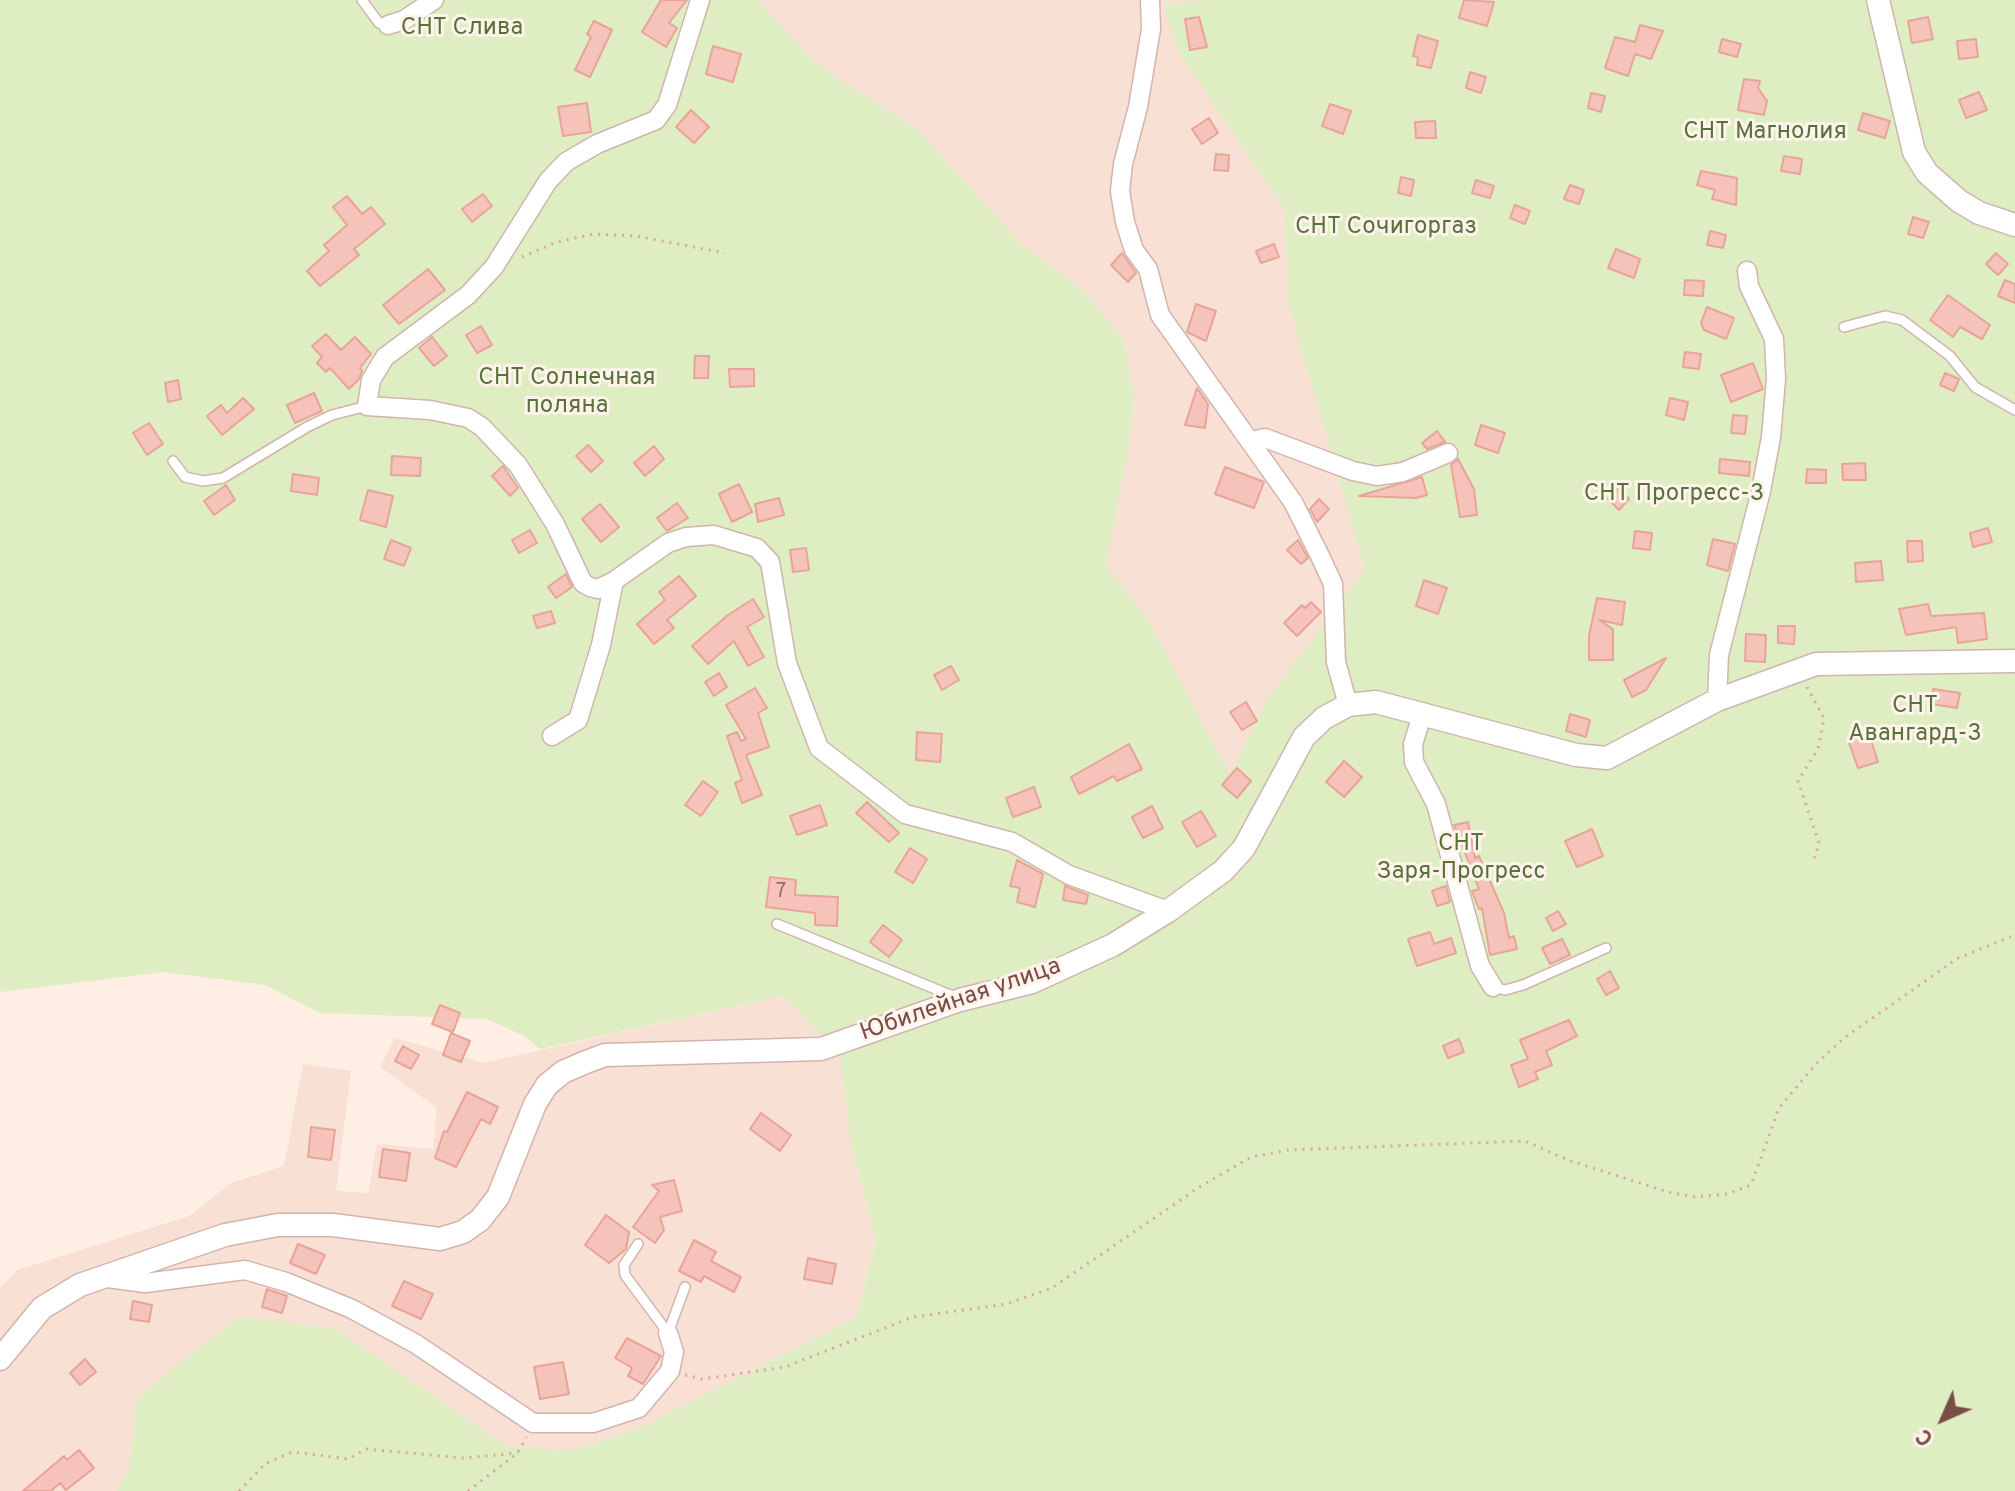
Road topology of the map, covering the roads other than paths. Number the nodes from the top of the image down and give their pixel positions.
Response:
1 (362, 0) edge
2 (434, 0) edge
3 (700, 0) edge
4 (1150, 0) edge
5 (1878, 0) edge
6 (388, 25) joint
7 (2015, 225) edge
8 (1747, 271) dead end
9 (1844, 327) dead end
10 (367, 406) junction
11 (2015, 410) edge
12 (1252, 441) junction
13 (1448, 453) dead end
14 (173, 461) dead end
15 (614, 581) junction
16 (2015, 661) edge
17 (1717, 700) junction
18 (1348, 705) junction
19 (1423, 712) junction
20 (552, 736) dead end
21 (1168, 911) junction
22 (777, 924) dead end
23 (1606, 948) dead end
24 (1493, 987) joint
25 (960, 1000) junction
26 (638, 1244) dead end
27 (100, 1277) junction
28 (685, 1287) dead end
29 (668, 1333) junction
30 (0, 1359) edge

1 - 6 lane
2 - 6 street
3 - 10 street
4 - 12 street
5 - 7 street
8 - 17 street
9 - 11 lane
10 - 14 lane
10 - 15 street
12 - 13 street
12 - 18 street
15 - 20 street
15 - 21 street
16 - 17 street
17 - 19 street
18 - 19 street
18 - 21 street, Юбилейная улица
19 - 24 street
21 - 25 street, Юбилейная улица
22 - 25 lane
23 - 24 lane
25 - 27 street, Юбилейная улица
26 - 29 lane
27 - 29 street
27 - 30 street, Юбилейная улица
28 - 29 lane

